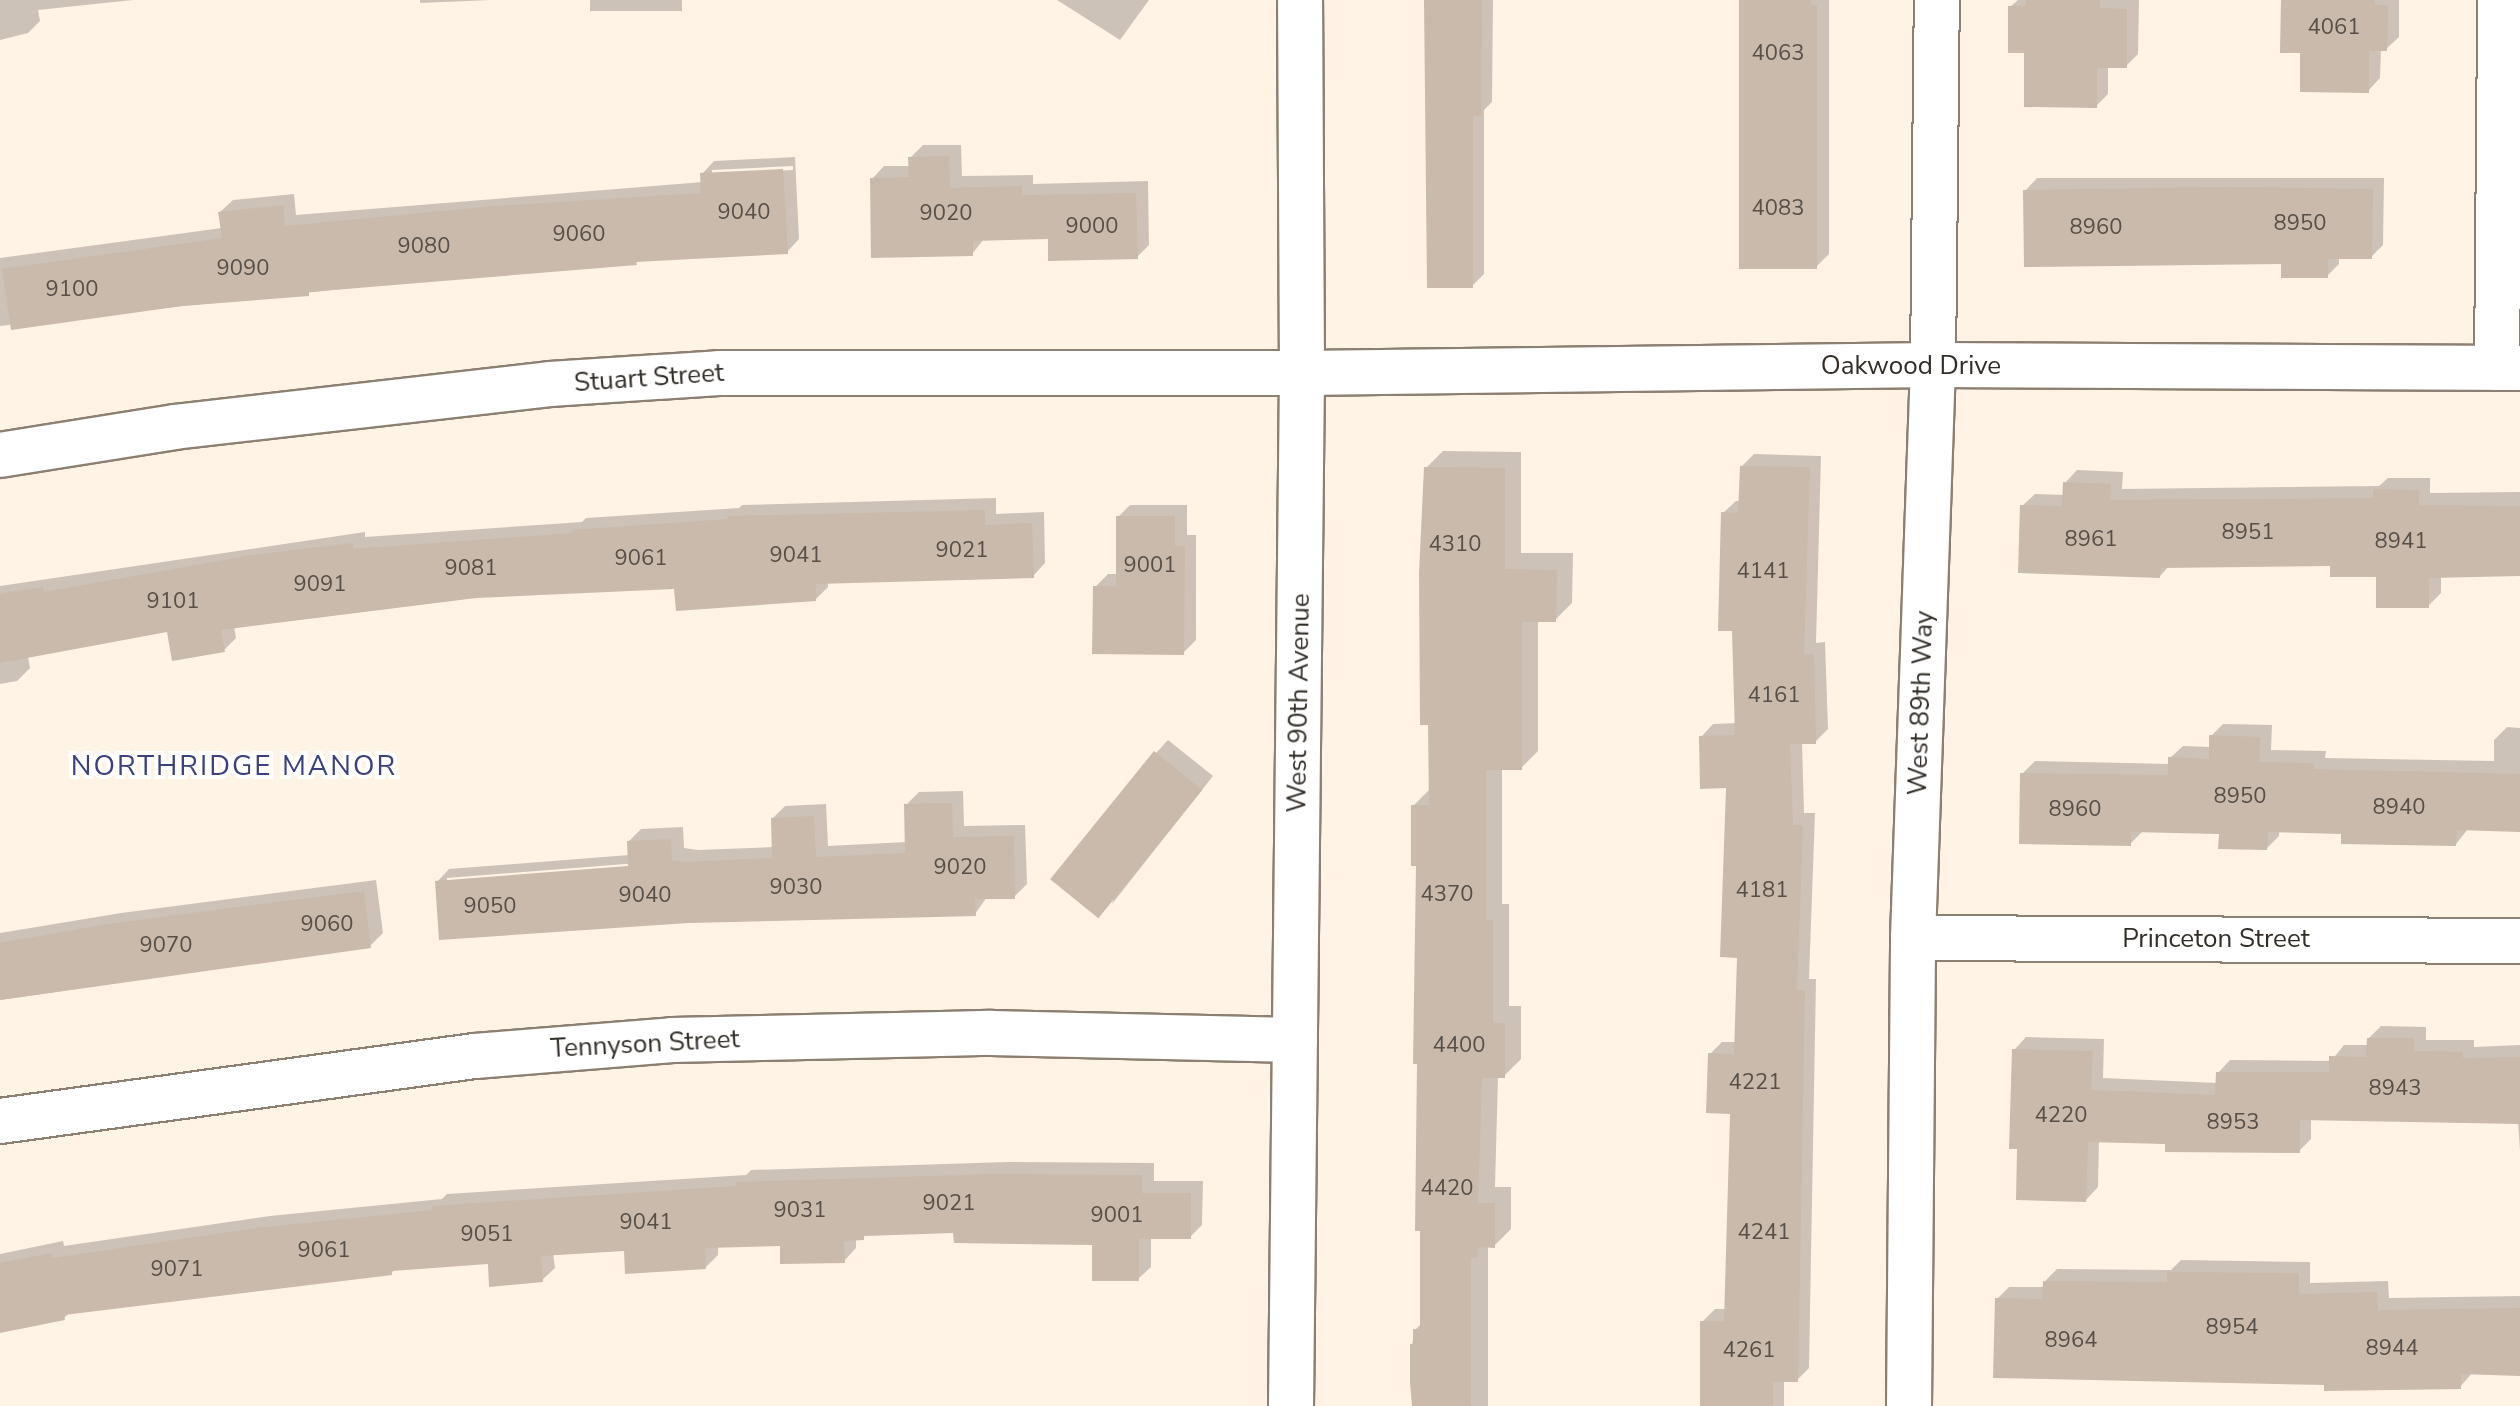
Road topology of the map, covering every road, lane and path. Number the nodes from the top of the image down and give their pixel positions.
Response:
1 (1300, 0) edge
2 (1937, 0) edge
3 (2500, 0) edge
4 (1933, 365) junction
5 (2508, 368) edge
6 (1302, 373) junction
7 (0, 455) edge
8 (1913, 938) junction
9 (2520, 941) edge
10 (1295, 1040) junction
11 (0, 1121) edge
12 (1291, 1406) edge
13 (1909, 1406) edge

1 - 6 street, West 90th Avenue
2 - 4 street, West 89th Way
3 - 5 street
4 - 5 street, Oakwood Drive
4 - 6 street, Oakwood Drive
4 - 8 street, West 89th Way
6 - 7 street, Stuart Street
6 - 10 street, West 90th Avenue
8 - 9 street, Princeton Street
8 - 13 street, West 89th Way
10 - 11 street, Tennyson Street
10 - 12 street, West 90th Avenue

